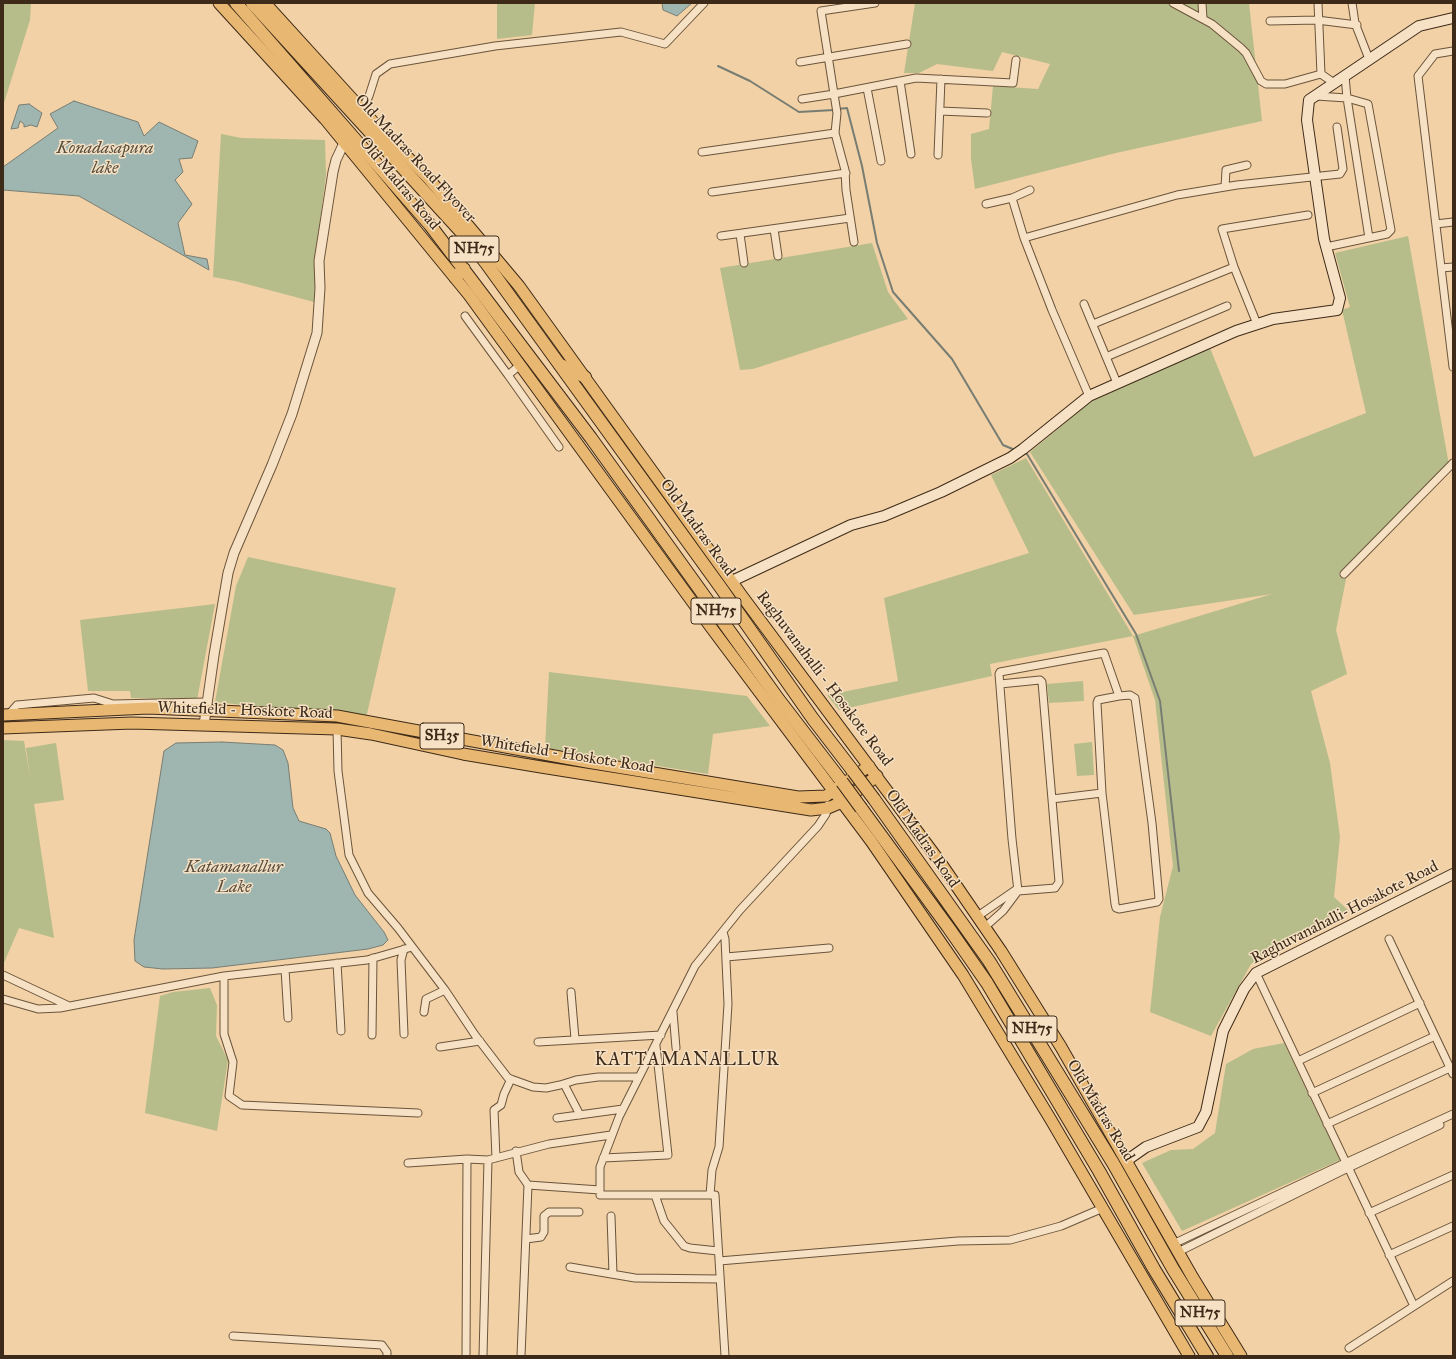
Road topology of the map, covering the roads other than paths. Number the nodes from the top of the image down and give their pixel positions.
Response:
1 (219, 3) edge
2 (236, 3) edge
3 (252, 3) edge
4 (265, 3) edge
5 (704, 3) edge
6 (877, 3) edge
7 (1173, 3) edge
8 (1202, 3) edge
9 (1318, 3) edge
10 (1352, 3) edge
11 (1453, 18) edge
12 (1203, 19) junction
13 (1317, 20) junction
14 (1270, 21) dead end
15 (1357, 25) junction
16 (908, 44) dead end
17 (1453, 52) edge
18 (828, 58) junction
19 (1370, 59) junction
20 (1016, 60) dead end
21 (800, 62) dead end
22 (1321, 74) junction
23 (1345, 76) junction
24 (941, 79) junction
25 (900, 81) junction
26 (1334, 83) junction
27 (867, 88) junction
28 (834, 94) junction
29 (1316, 96) junction
30 (1347, 98) junction
31 (802, 99) dead end
32 (362, 109) junction
33 (940, 111) junction
34 (987, 113) dead end
35 (1337, 127) dead end
36 (835, 133) junction
37 (344, 143) junction
38 (702, 152) dead end
39 (911, 154) dead end
40 (938, 155) dead end
41 (881, 161) dead end
42 (1247, 165) dead end
43 (846, 173) junction
44 (1315, 177) junction
45 (1225, 187) junction
46 (1030, 190) dead end
47 (712, 192) dead end
48 (1012, 198) junction
49 (986, 204) dead end
50 (1308, 215) dead end
51 (850, 218) junction
52 (1453, 222) edge
53 (1436, 224) junction
54 (774, 229) junction
55 (740, 234) junction
56 (721, 236) dead end
57 (1024, 238) junction
58 (1369, 238) junction
59 (854, 242) dead end
60 (1326, 247) junction
61 (778, 256) dead end
62 (744, 263) dead end
63 (1234, 267) junction
64 (1453, 267) edge
65 (1441, 268) junction
66 (464, 269) junction
67 (455, 277) junction
68 (1084, 304) dead end
69 (1227, 306) dead end
70 (1450, 309) edge
71 (465, 316) dead end
72 (1092, 324) junction
73 (1257, 324) junction
74 (1452, 350) edge
75 (1106, 357) junction
76 (558, 364) junction
77 (520, 365) junction
78 (1453, 367) edge
79 (508, 375) junction
80 (585, 376) junction
81 (1117, 383) junction
82 (1089, 396) junction
83 (558, 447) dead end
84 (1453, 463) edge
85 (1344, 574) dead end
86 (732, 581) junction
87 (1000, 684) junction
88 (1119, 696) junction
89 (206, 706) junction
90 (6, 715) edge
91 (204, 725) junction
92 (388, 725) junction
93 (3, 728) edge
94 (336, 729) junction
95 (386, 737) junction
96 (870, 766) junction
97 (877, 776) junction
98 (834, 789) junction
99 (1102, 793) junction
100 (1052, 799) junction
101 (842, 802) junction
102 (828, 808) junction
103 (1453, 874) edge
104 (1018, 890) junction
105 (978, 916) junction
106 (985, 927) junction
107 (723, 932) junction
108 (1389, 939) dead end
109 (412, 947) junction
110 (829, 948) dead end
111 (404, 949) junction
112 (726, 957) junction
113 (373, 958) junction
114 (338, 963) junction
115 (285, 969) junction
116 (1256, 973) junction
117 (3, 975) edge
118 (224, 976) junction
119 (445, 990) junction
120 (571, 992) dead end
121 (3, 999) edge
122 (1420, 1003) junction
123 (69, 1006) junction
124 (673, 1011) junction
125 (424, 1012) dead end
126 (288, 1018) dead end
127 (341, 1031) dead end
128 (404, 1034) dead end
129 (372, 1035) dead end
130 (661, 1035) junction
131 (1435, 1036) junction
132 (575, 1038) junction
133 (480, 1041) junction
134 (538, 1042) dead end
135 (656, 1046) junction
136 (440, 1047) dead end
137 (676, 1048) dead end
138 (1298, 1061) junction
139 (1451, 1071) edge
140 (639, 1077) junction
141 (511, 1079) junction
142 (564, 1084) junction
143 (1312, 1093) junction
144 (623, 1109) junction
145 (418, 1113) dead end
146 (1453, 1114) edge
147 (580, 1115) junction
148 (557, 1118) dead end
149 (1453, 1119) edge
150 (1327, 1124) junction
151 (611, 1135) junction
152 (516, 1151) junction
153 (496, 1158) junction
154 (603, 1158) junction
155 (467, 1159) junction
156 (488, 1160) junction
157 (1126, 1161) junction
158 (408, 1163) dead end
159 (1346, 1165) junction
160 (1453, 1175) edge
161 (528, 1185) junction
162 (600, 1190) junction
163 (655, 1195) junction
164 (710, 1195) junction
165 (1103, 1208) junction
166 (579, 1212) dead end
167 (1370, 1213) junction
168 (611, 1216) dead end
169 (1453, 1226) edge
170 (526, 1239) junction
171 (1176, 1248) junction
172 (718, 1251) junction
173 (1389, 1255) junction
174 (719, 1261) junction
175 (570, 1267) dead end
176 (613, 1274) junction
177 (720, 1279) junction
178 (1453, 1281) edge
179 (1414, 1306) junction
180 (233, 1336) dead end
181 (1349, 1348) dead end
182 (387, 1356) edge
183 (466, 1356) edge
184 (483, 1356) edge
185 (521, 1356) edge
186 (725, 1356) edge
187 (1189, 1356) edge
188 (1207, 1356) edge
189 (1227, 1356) edge
190 (1240, 1356) edge

1 - 37 main road, Old Madras Road
2 - 66 highway, Old Madras Road Flyover / NH75
3 - 76 highway, Old Madras Road Flyover / NH75
4 - 32 main road, Raghuvanahalli - Hosakote Road
5 - 32 street
6 - 18 street
7 - 12 street
8 - 12 street
9 - 13 street
10 - 15 street
11 - 19 main road
12 - 22 street
13 - 14 street
13 - 15 street
13 - 22 street
15 - 19 street
16 - 18 street
17 - 53 street
18 - 21 street
18 - 28 street
19 - 23 main road
20 - 24 street
22 - 26 street
23 - 26 main road
23 - 30 street
24 - 25 street
24 - 33 street
25 - 27 street
25 - 39 street
26 - 29 main road
27 - 28 street
27 - 41 street
28 - 31 street
28 - 36 street
29 - 30 street
29 - 44 main road
30 - 58 street
30 - 58 street
32 - 80 main road, Raghuvanahalli - Hosakote Road
33 - 34 street
33 - 40 street
35 - 44 street
36 - 38 street
36 - 43 street
37 - 67 main road, Old Madras Road
37 - 89 street
42 - 45 street
43 - 47 street
43 - 51 street
44 - 45 street
44 - 60 main road
45 - 57 street
46 - 48 street
48 - 49 street
48 - 57 street
50 - 63 street
51 - 54 street
51 - 59 street
52 - 53 street
53 - 65 street
54 - 55 street
54 - 61 street
55 - 56 street
55 - 62 street
57 - 82 street
58 - 60 street
60 - 73 main road
63 - 72 street
63 - 73 street
64 - 65 street
65 - 70 street
66 - 67 highway
66 - 98 highway, NH75
67 - 77 main road, Old Madras Road
68 - 72 street
69 - 75 street
70 - 74 street
71 - 79 street
72 - 75 street
73 - 81 main road
74 - 78 street
75 - 81 street
76 - 80 highway
76 - 189 highway, Old Madras Road / NH75, bridge
77 - 79 street
77 - 98 main road, Old Madras Road
79 - 83 street
80 - 86 main road, Raghuvanahalli - Hosakote Road
81 - 82 main road
82 - 86 main road
84 - 85 street
86 - 96 main road, Raghuvanahalli - Hosakote Road
87 - 88 street
87 - 100 street
87 - 104 street
88 - 99 street
88 - 99 street
89 - 90 main road, Whitefield - Hoskote Road / SH35
89 - 91 street
89 - 92 main road, Whitefield - Hoskote Road / SH35
91 - 93 main road, Whitefield - Hoskote Road / SH35
91 - 94 main road, Whitefield - Hoskote Road / SH35
92 - 95 main road
92 - 98 main road, Whitefield - Hoskote Road / SH35
94 - 95 main road, Whitefield - Hoskote Road / SH35
94 - 109 street
95 - 102 main road, Whitefield - Hoskote Road / SH35
96 - 97 main road, Raghuvanahalli - Hosakote Road
96 - 98 main road
97 - 101 main road, Whitefield - Hoskote Road / SH35
97 - 105 main road, Raghuvanahalli - Hosakote Road
98 - 101 main road, Old Madras Road
98 - 102 street
98 - 188 highway, NH75, bridge
99 - 100 street
100 - 104 street
101 - 102 main road, Whitefield - Hoskote Road / SH35
101 - 165 main road, Old Madras Road
102 - 107 street
103 - 116 main road, Raghuvanahalli-Hosakote Road
104 - 105 street
104 - 106 street
105 - 106 main road, Raghuvanahalli - Hosakote Road
106 - 157 main road, Raghuvanahalli - Hosakote Road
107 - 112 street
107 - 124 street
108 - 122 street
109 - 111 street
109 - 119 street
110 - 112 street
111 - 113 street
111 - 128 street
112 - 164 street
113 - 114 street
113 - 129 street
114 - 115 street
114 - 127 street
115 - 118 street
115 - 126 street
116 - 138 street
116 - 157 main road, Raghuvanahalli-Hosakote Road
117 - 123 street
118 - 123 street
118 - 145 street
119 - 125 street
119 - 133 street
120 - 132 street
121 - 123 street
122 - 131 street
122 - 138 street
124 - 130 street
124 - 137 street
130 - 132 street
130 - 135 street
131 - 139 street
131 - 143 street
132 - 134 street
133 - 136 street
133 - 141 street
135 - 140 street
135 - 154 street
138 - 143 street
139 - 150 street
140 - 142 street
140 - 144 street
141 - 142 street
141 - 153 street
142 - 147 street
143 - 150 street
144 - 147 street
144 - 151 street
146 - 159 street
147 - 148 street
149 - 159 street
150 - 159 street
151 - 152 street
151 - 154 street
152 - 153 street
152 - 161 street
153 - 156 street
154 - 162 street
155 - 156 street
155 - 158 street
155 - 183 street
156 - 184 street
157 - 171 main road, Raghuvanahalli - Hosakote Road
159 - 167 street
159 - 171 street
160 - 167 street
161 - 162 street
161 - 170 street
162 - 163 street
163 - 164 street
163 - 172 street
164 - 172 street
165 - 174 street
165 - 187 main road, Old Madras Road
166 - 170 street
167 - 173 street
168 - 176 street
169 - 173 street
170 - 185 street
171 - 190 main road, Raghuvanahalli - Hosakote Road
172 - 174 street
173 - 179 street
174 - 177 street
175 - 176 street
176 - 177 street
177 - 186 street
178 - 179 street
179 - 181 street
180 - 182 street

